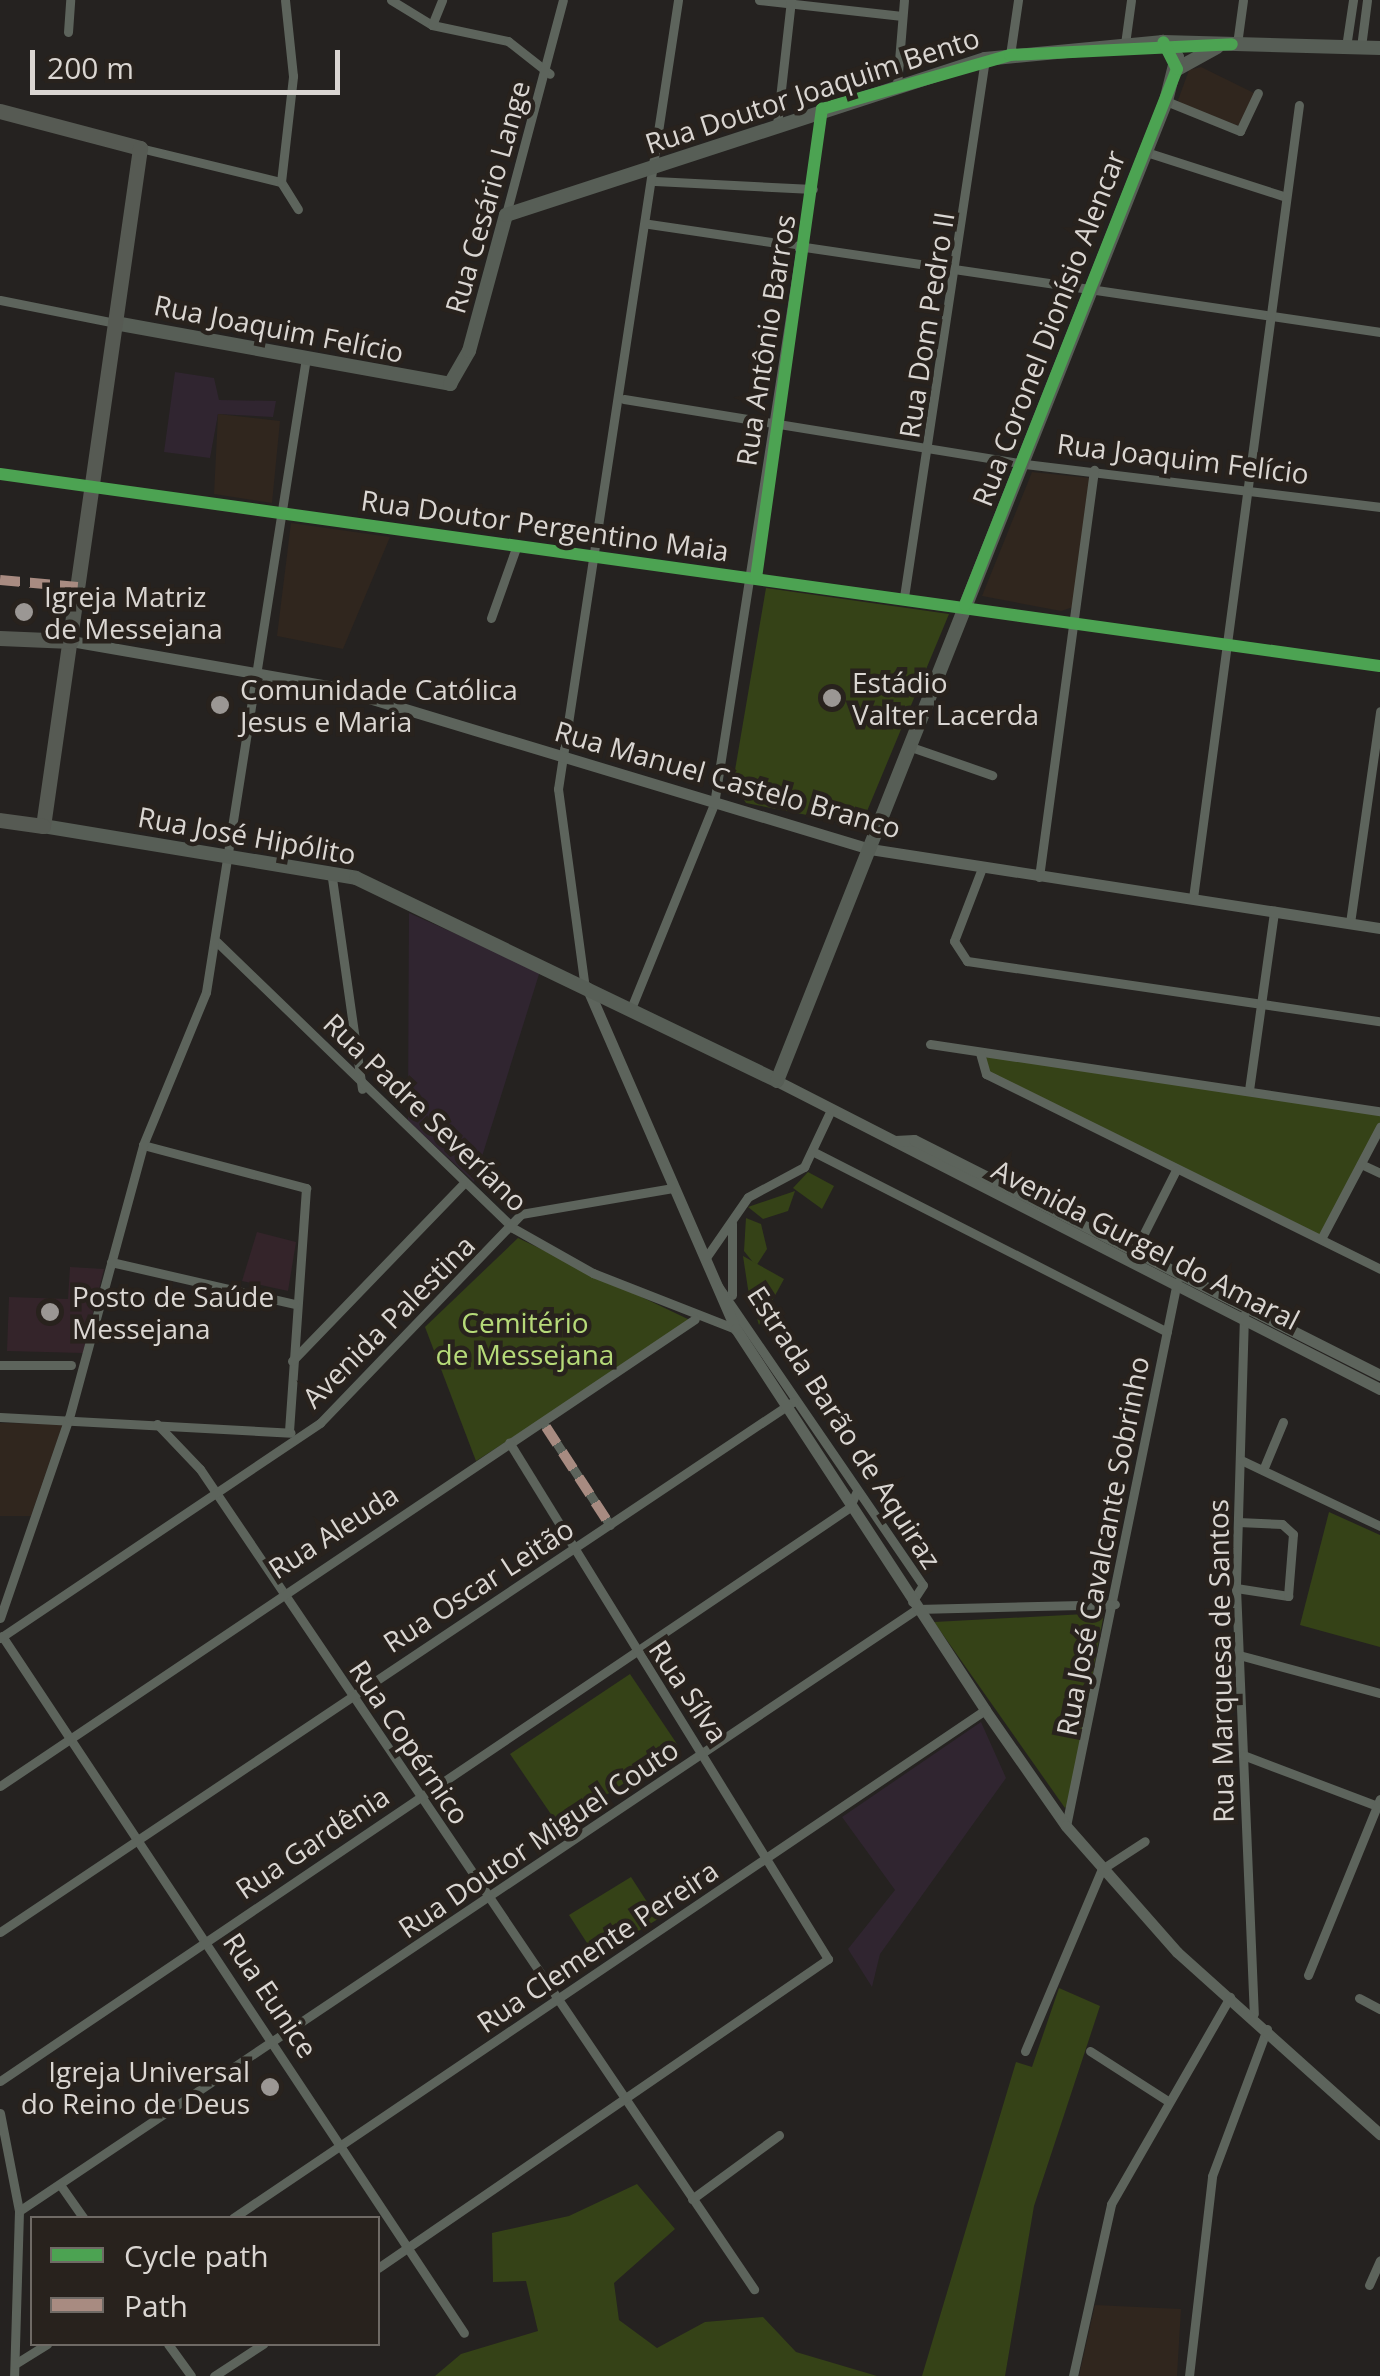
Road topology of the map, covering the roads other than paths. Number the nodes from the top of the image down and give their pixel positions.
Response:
1 (70, 0) edge
2 (285, 0) edge
3 (390, 0) edge
4 (442, 0) edge
5 (563, 0) edge
6 (678, 0) edge
7 (759, 0) edge
8 (904, 0) edge
9 (1018, 0) edge
10 (1131, 0) edge
11 (1243, 0) edge
12 (1353, 0) edge
13 (1367, 0) edge
14 (790, 2) edge
15 (902, 16) junction
16 (432, 25) junction
17 (68, 32) dead end
18 (1163, 42) junction
19 (1125, 44) junction
20 (1235, 44) junction
21 (1353, 47) junction
22 (1380, 48) edge
23 (1010, 54) junction
24 (984, 59) junction
25 (1177, 70) junction
26 (550, 74) junction
27 (897, 85) junction
28 (1258, 93) dead end
29 (1166, 101) junction
30 (1299, 105) dead end
31 (822, 110) junction
32 (0, 111) edge
33 (777, 125) junction
34 (140, 148) junction
35 (1144, 151) junction
36 (655, 174) junction
37 (281, 182) junction
38 (813, 189) junction
39 (1286, 197) junction
40 (298, 209) dead end
41 (506, 215) junction
42 (650, 224) junction
43 (803, 250) junction
44 (960, 271) junction
45 (1091, 293) junction
46 (0, 300) edge
47 (1273, 319) junction
48 (115, 322) junction
49 (1380, 332) edge
50 (306, 358) junction
51 (433, 383) joint
52 (624, 399) junction
53 (776, 424) junction
54 (931, 446) junction
55 (1025, 464) junction
56 (1094, 470) junction
57 (0, 474) edge
58 (92, 486) junction
59 (1250, 492) junction
60 (1380, 507) edge
61 (277, 514) junction
62 (517, 545) junction
63 (597, 556) junction
64 (756, 578) junction
65 (904, 596) junction
66 (965, 605) junction
67 (491, 618) dead end
68 (1076, 621) junction
69 (0, 638) edge
70 (70, 641) junction
71 (1232, 642) junction
72 (1380, 666) edge
73 (260, 670) junction
74 (1380, 711) edge
75 (911, 747) junction
76 (561, 758) junction
77 (992, 775) dead end
78 (714, 804) junction
79 (0, 820) edge
80 (43, 826) junction
81 (870, 849) junction
82 (231, 854) junction
83 (982, 868) junction
84 (332, 871) junction
85 (1039, 877) junction
86 (1193, 898) junction
87 (1274, 911) junction
88 (1350, 923) junction
89 (1380, 928) edge
90 (217, 942) junction
91 (584, 981) junction
92 (1260, 1004) junction
93 (632, 1006) junction
94 (1380, 1021) edge
95 (930, 1044) dead end
96 (980, 1053) junction
97 (777, 1082) junction
98 (362, 1089) junction
99 (1250, 1090) junction
100 (831, 1110) junction
101 (1380, 1111) edge
102 (1380, 1127) edge
103 (143, 1145) junction
104 (814, 1152) junction
105 (1361, 1164) junction
106 (1176, 1170) junction
107 (1380, 1173) edge
108 (463, 1184) junction
109 (673, 1188) junction
110 (732, 1223) junction
111 (513, 1228) junction
112 (1321, 1239) junction
113 (1132, 1257) junction
114 (705, 1259) junction
115 (111, 1262) junction
116 (1380, 1269) edge
117 (1178, 1280) junction
118 (716, 1284) junction
119 (732, 1295) junction
120 (294, 1304) junction
121 (1244, 1314) junction
122 (695, 1319) junction
123 (736, 1329) junction
124 (1166, 1332) junction
125 (746, 1346) junction
126 (760, 1348) junction
127 (292, 1361) junction
128 (0, 1364) edge
129 (70, 1365) dead end
130 (1380, 1375) edge
131 (1380, 1389) edge
132 (794, 1400) junction
133 (780, 1406) junction
134 (0, 1417) edge
135 (68, 1418) junction
136 (1283, 1422) dead end
137 (157, 1424) junction
138 (546, 1427) dead end
139 (288, 1430) junction
140 (296, 1439) junction
141 (509, 1442) junction
142 (828, 1449) junction
143 (1241, 1460) junction
144 (822, 1468) junction
145 (1263, 1470) junction
146 (856, 1491) junction
147 (215, 1494) junction
148 (849, 1508) junction
149 (1238, 1522) junction
150 (610, 1525) junction
151 (1380, 1526) edge
152 (572, 1551) junction
153 (1236, 1588) junction
154 (280, 1593) junction
155 (1115, 1604) junction
156 (915, 1606) junction
157 (0, 1618) edge
158 (1, 1637) edge
159 (636, 1652) junction
160 (1239, 1655) junction
161 (1380, 1693) edge
162 (351, 1695) junction
163 (985, 1710) junction
164 (70, 1739) junction
165 (704, 1754) junction
166 (1243, 1755) junction
167 (0, 1786) edge
168 (421, 1796) junction
169 (1379, 1803) edge
170 (1066, 1826) junction
171 (141, 1840) junction
172 (1145, 1841) dead end
173 (768, 1856) junction
174 (1102, 1870) junction
175 (488, 1898) junction
176 (0, 1932) edge
177 (206, 1941) junction
178 (1308, 1975) dead end
179 (1230, 1997) junction
180 (1359, 1998) dead end
181 (555, 2001) junction
182 (1380, 2009) edge
183 (1254, 2014) junction
184 (1268, 2026) junction
185 (277, 2042) junction
186 (1025, 2051) dead end
187 (1090, 2051) dead end
188 (0, 2080) edge
189 (623, 2101) junction
190 (1168, 2101) junction
191 (0, 2113) edge
192 (779, 2134) dead end
193 (1380, 2134) edge
194 (342, 2144) junction
195 (61, 2186) junction
196 (692, 2200) junction
197 (19, 2212) junction
198 (82, 2216) edge
199 (237, 2216) edge
200 (410, 2246) junction
201 (1380, 2260) edge
202 (380, 2267) edge
203 (1369, 2285) dead end
204 (754, 2289) dead end
205 (464, 2333) dead end
206 (44, 2346) edge
207 (169, 2346) edge
208 (260, 2346) edge
209 (15, 2364) junction
210 (14, 2376) edge
211 (191, 2376) edge
212 (214, 2376) edge
213 (1073, 2376) edge
214 (1189, 2376) edge

1 - 17 street
2 - 37 street
3 - 16 street
4 - 16 street
5 - 26 street, Rua Cesário Lange
6 - 36 street
7 - 14 street
8 - 15 street
9 - 23 street
10 - 19 street
11 - 20 street
12 - 21 street
13 - 21 street
14 - 15 street
14 - 33 street
15 - 27 street
16 - 26 street
18 - 19 main road, Rua Doutor Joaquim Bento
18 - 20 main road, Rua Doutor Joaquim Bento
18 - 25 main road
19 - 23 main road, Rua Doutor Joaquim Bento
20 - 21 main road, Rua Doutor Joaquim Bento
20 - 25 main road
21 - 22 main road, Rua Doutor Joaquim Bento
23 - 24 main road, Rua Doutor Joaquim Bento
24 - 27 main road, Rua Doutor Joaquim Bento
24 - 44 street, Rua Dom Pedro II
25 - 29 main road, Rua Coronel Dionísio Alencar
26 - 41 street, Rua Cesário Lange
27 - 31 main road, Rua Doutor Joaquim Bento
28 - 29 street
29 - 35 main road, Rua Coronel Dionísio Alencar
30 - 39 street
31 - 33 main road, Rua Doutor Joaquim Bento
31 - 38 street, Rua Antônio Barros
32 - 34 main road
33 - 36 main road, Rua Doutor Joaquim Bento
34 - 37 street
34 - 48 main road
35 - 39 street
35 - 45 main road, Rua Coronel Dionísio Alencar
36 - 38 street
36 - 41 main road, Rua Doutor Joaquim Bento
36 - 42 street
37 - 40 street
38 - 43 street, Rua Antônio Barros
39 - 47 street
41 - 51 main road, Rua Cesário Lange
42 - 43 street
42 - 52 street
43 - 44 street
43 - 53 street, Rua Antônio Barros
44 - 45 street
44 - 54 street, Rua Dom Pedro II
45 - 47 street
45 - 55 main road, Rua Coronel Dionísio Alencar
46 - 48 street
47 - 49 street
47 - 59 street
48 - 50 main road, Rua Joaquim Felício
48 - 58 main road
50 - 51 main road, Rua Joaquim Felício
50 - 61 street
52 - 53 street, Rua Joaquim Felício
52 - 63 street
53 - 54 street, Rua Joaquim Felício
53 - 64 street, Rua Antônio Barros
54 - 55 street, Rua Joaquim Felício
54 - 65 street, Rua Dom Pedro II
55 - 56 street, Rua Joaquim Felício
55 - 66 main road, Rua Coronel Dionísio Alencar
56 - 59 street, Rua Joaquim Felício
56 - 68 street
57 - 58 street, Rua Doutor Pergentino Maia
58 - 61 street, Rua Doutor Pergentino Maia
58 - 70 main road
59 - 60 street, Rua Joaquim Felício
59 - 71 street
61 - 62 street, Rua Doutor Pergentino Maia
61 - 73 street
62 - 63 street, Rua Doutor Pergentino Maia
62 - 67 street
63 - 64 street, Rua Doutor Pergentino Maia
63 - 76 street
64 - 65 street, Rua Doutor Pergentino Maia
64 - 78 street, Rua Antônio Barros
65 - 66 street, Rua Doutor Pergentino Maia
66 - 68 street, Rua Doutor Pergentino Maia
66 - 75 main road, Rua Coronel Dionísio Alencar
68 - 71 street, Rua Doutor Pergentino Maia
68 - 85 street
69 - 70 main road
70 - 73 street, Rua Manuel Castelo Branco
70 - 80 main road
71 - 72 street, Rua Doutor Pergentino Maia
71 - 86 street
73 - 76 street, Rua Manuel Castelo Branco
73 - 82 street
74 - 88 street
75 - 77 street
75 - 81 main road, Rua Coronel Dionísio Alencar
76 - 78 street, Rua Manuel Castelo Branco
76 - 91 street
78 - 81 street, Rua Manuel Castelo Branco
78 - 93 street, Rua Antônio Barros
79 - 80 main road, Rua José Hipólito
80 - 82 main road, Rua José Hipólito
81 - 83 street, Rua Manuel Castelo Branco
81 - 97 main road, Rua Coronel Dionísio Alencar
82 - 84 main road, Rua José Hipólito
82 - 90 street
83 - 85 street, Rua Manuel Castelo Branco
83 - 92 street
84 - 91 main road, Rua José Hipólito
84 - 98 street
85 - 86 street, Rua Manuel Castelo Branco
86 - 87 street, Rua Manuel Castelo Branco
87 - 88 street, Rua Manuel Castelo Branco
87 - 92 street
88 - 89 street, Rua Manuel Castelo Branco
90 - 98 street, Rua Padre Severíano
90 - 103 street
91 - 93 main road, Avenida Gurgel do Amaral
91 - 109 street, Estrada Barão de Aquiraz
92 - 94 street
92 - 99 street
93 - 97 main road, Avenida Gurgel do Amaral
95 - 96 street
96 - 99 street
96 - 106 street
97 - 100 street, Avenida Gurgel do Amaral
98 - 108 street, Rua Padre Severíano
99 - 101 street
100 - 104 street
100 - 113 street, Avenida Gurgel do Amaral
102 - 105 street
103 - 115 street
103 - 120 street
104 - 110 street
104 - 124 street
105 - 107 street
105 - 112 street
106 - 112 street
106 - 113 street
108 - 111 street, Rua Padre Severíano
108 - 127 street
109 - 111 street, Avenida Palestina
109 - 114 street, Estrada Barão de Aquiraz
110 - 114 street
110 - 119 street
111 - 122 street, Rua Padre Severíano
111 - 140 street, Avenida Palestina
112 - 116 street
113 - 117 street, Avenida Gurgel do Amaral
114 - 118 street, Estrada Barão de Aquiraz
115 - 120 street
115 - 135 street
117 - 121 street, Avenida Gurgel do Amaral
117 - 124 street, Rua José Cavalcante Sobrinho
118 - 119 street, Estrada Barão de Aquiraz
118 - 123 street, Estrada Barão de Aquiraz
119 - 126 street, Estrada Barão de Aquiraz
120 - 127 street
121 - 130 street, Avenida Gurgel do Amaral
121 - 131 street, Avenida Gurgel do Amaral
121 - 143 street, Rua Marquesa de Santos
122 - 123 street, Rua Padre Severíano
122 - 141 street, Rua Aleuda
123 - 125 street, Estrada Barão de Aquiraz
124 - 155 street, Rua José Cavalcante Sobrinho
125 - 126 street
125 - 133 street, Estrada Barão de Aquiraz
126 - 132 street, Estrada Barão de Aquiraz
127 - 139 street
128 - 129 street
132 - 133 street, Rua Oscar Leitão
132 - 142 street, Estrada Barão de Aquiraz
133 - 144 street, Estrada Barão de Aquiraz
133 - 150 street, Rua Oscar Leitão
134 - 135 street
135 - 137 street
135 - 157 street
136 - 145 street
137 - 139 street
137 - 147 street, Rua Copérnico
138 - 150 street
139 - 140 street
140 - 147 street, Avenida Palestina
141 - 152 street, Rua Sílva
141 - 154 street, Rua Aleuda
142 - 144 street
142 - 146 street, Estrada Barão de Aquiraz
143 - 145 street
143 - 149 street, Rua Marquesa de Santos
144 - 148 street, Estrada Barão de Aquiraz
145 - 151 street
146 - 148 street
146 - 156 street, Estrada Barão de Aquiraz
147 - 154 street, Rua Copérnico
147 - 158 street, Avenida Palestina
148 - 156 street, Estrada Barão de Aquiraz
148 - 159 street, Rua Gardênia
149 - 153 street, Rua Marquesa de Santos
149 - 153 street
150 - 152 street, Rua Oscar Leitão
152 - 159 street, Rua Sílva
152 - 162 street, Rua Oscar Leitão
153 - 160 street, Rua Marquesa de Santos
154 - 162 street, Rua Copérnico
154 - 164 street, Rua Aleuda
155 - 156 street
155 - 170 street, Rua José Cavalcante Sobrinho
156 - 163 street, Estrada Barão de Aquiraz
156 - 165 street, Rua Doutor Miguel Couto
158 - 164 street, Rua Eunice
159 - 165 street, Rua Sílva
159 - 168 street, Rua Gardênia
160 - 161 street
160 - 166 street, Rua Marquesa de Santos
162 - 168 street, Rua Copérnico
162 - 171 street, Rua Oscar Leitão
163 - 170 street, Estrada Barão de Aquiraz
163 - 173 street, Rua Clemente Pereira
164 - 167 street, Rua Aleuda
164 - 171 street, Rua Eunice
165 - 173 street, Rua Sílva
165 - 175 street, Rua Doutor Miguel Couto
166 - 169 street
166 - 183 street, Rua Marquesa de Santos
168 - 175 street, Rua Copérnico
168 - 177 street, Rua Gardênia
169 - 178 street
170 - 174 street, Estrada Barão de Aquiraz
171 - 176 street, Rua Oscar Leitão
171 - 177 street, Rua Eunice
172 - 174 street
173 - 181 street, Rua Clemente Pereira
173 - 189 street, Rua Sílva
174 - 179 street, Estrada Barão de Aquiraz
174 - 186 street
175 - 181 street, Rua Copérnico
175 - 185 street, Rua Doutor Miguel Couto
177 - 185 street, Rua Eunice
177 - 188 street, Rua Gardênia
179 - 183 street, Estrada Barão de Aquiraz
179 - 190 street
180 - 182 street
181 - 189 street, Rua Copérnico
181 - 194 street, Rua Clemente Pereira
183 - 184 street, Estrada Barão de Aquiraz
184 - 193 street, Estrada Barão de Aquiraz
184 - 214 street
185 - 194 street, Rua Eunice
185 - 195 street, Rua Doutor Miguel Couto
187 - 190 street
189 - 196 street, Rua Copérnico
189 - 200 street
190 - 213 street
191 - 197 street
192 - 196 street
194 - 199 street, Rua Clemente Pereira
194 - 200 street, Rua Eunice
195 - 197 street, Rua Doutor Miguel Couto
195 - 198 street
196 - 204 street, Rua Copérnico
197 - 209 street
200 - 202 street
200 - 205 street, Rua Eunice
201 - 203 street
206 - 209 street
207 - 211 street
208 - 212 street
209 - 210 street

